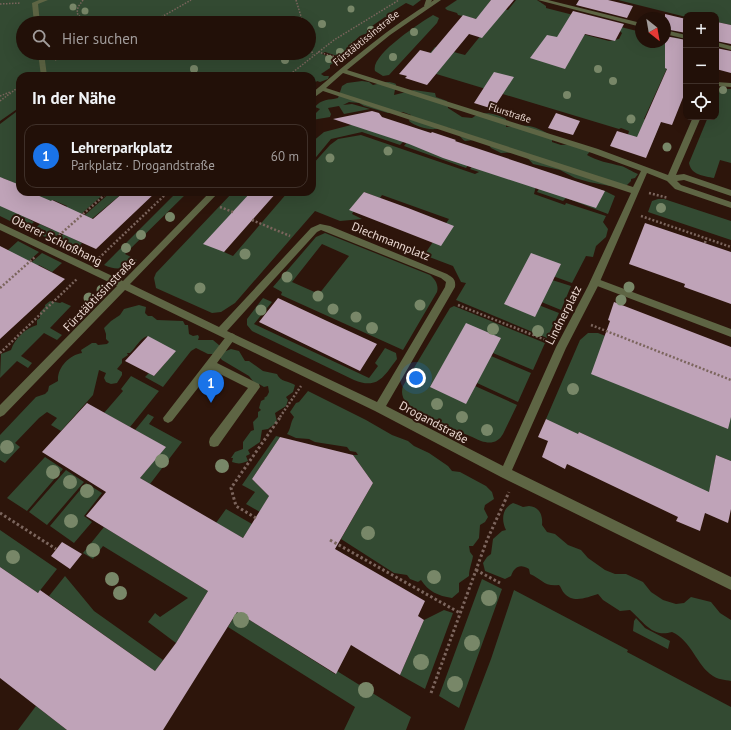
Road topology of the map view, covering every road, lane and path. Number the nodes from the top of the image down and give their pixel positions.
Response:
1 (45, 0) edge
2 (83, 0) edge
3 (191, 0) edge
4 (296, 0) edge
5 (399, 0) edge
6 (438, 0) edge
7 (541, 0) edge
8 (35, 3) junction
9 (428, 3) edge
10 (0, 4) edge
11 (36, 16) edge
12 (79, 16) edge
13 (163, 16) edge
14 (301, 16) edge
15 (635, 24) edge
16 (671, 33) edge
17 (683, 36) edge
18 (719, 45) edge
19 (731, 48) edge
20 (318, 52) joint
21 (336, 57) dead end
22 (42, 60) edge
23 (307, 60) edge
24 (342, 71) junction
25 (43, 72) edge
26 (294, 72) edge
27 (719, 84) edge
28 (731, 86) edge
29 (322, 88) junction
30 (16, 89) edge
31 (13, 92) junction
32 (316, 93) edge
33 (0, 96) edge
34 (0, 101) edge
35 (696, 120) edge
36 (645, 170) junction
37 (670, 179) junction
38 (635, 191) junction
39 (731, 193) edge
40 (211, 196) edge
41 (731, 205) edge
42 (220, 207) dead end
43 (626, 211) junction
44 (233, 212) dead end
45 (252, 220) dead end
46 (0, 226) edge
47 (289, 236) dead end
48 (706, 238) junction
49 (705, 243) dead end
50 (731, 247) edge
51 (595, 282) junction
52 (124, 286) junction
53 (463, 306) dead end
54 (575, 319) junction
55 (221, 331) junction
56 (731, 333) edge
57 (231, 337) junction
58 (562, 347) junction
59 (210, 364) junction
60 (310, 374) junction
61 (731, 380) edge
62 (379, 408) junction
63 (0, 412) edge
64 (168, 418) dead end
65 (214, 442) dead end
66 (505, 473) junction
67 (515, 478) junction
68 (0, 513) edge
69 (256, 518) dead end
70 (330, 540) dead end
71 (56, 549) dead end
72 (476, 570) junction
73 (500, 583) dead end
74 (731, 584) edge
75 (460, 613) junction
76 (431, 693) dead end

1 - 8 street
2 - 12 path
3 - 13 path
4 - 14 path
5 - 20 path
6 - 9 street, Fürstäbtissinstraße
7 - 15 street
8 - 10 path
8 - 11 street
9 - 24 street, Fürstäbtissinstraße
16 - 17 street
18 - 19 street
20 - 21 path
22 - 25 street
23 - 26 path
24 - 29 street, Fürstäbtissinstraße
24 - 36 street, Flurstraße
27 - 28 street
29 - 32 street, Fürstäbtissinstraße
29 - 38 street
30 - 31 path
31 - 33 path
31 - 34 path
35 - 37 street
36 - 37 street, Flurstraße
36 - 38 street, Lindnerplatz
37 - 39 street, Flurstraße
37 - 41 street, Flurstraße
38 - 43 street, Lindnerplatz
40 - 52 street, Fürstäbtissinstraße
42 - 44 path
43 - 48 path
43 - 51 street, Lindnerplatz
45 - 47 path
46 - 52 street, Oberer Schloßhang
48 - 49 path
48 - 50 path
51 - 54 street, Lindnerplatz
51 - 56 street
52 - 55 street, Drogandstraße
52 - 63 street, Fürstäbtissinstraße
53 - 58 path
54 - 58 street, Lindnerplatz
54 - 61 path
55 - 57 street, Drogandstraße
55 - 62 street, Diechmannplatz
57 - 59 street
57 - 60 street, Drogandstraße
58 - 66 street, Lindnerplatz
59 - 64 street
59 - 65 street
60 - 62 street, Drogandstraße
60 - 69 path
62 - 66 street, Drogandstraße
66 - 67 street, Drogandstraße
67 - 72 path
67 - 74 street, Drogandstraße
68 - 71 path
70 - 75 path
72 - 73 path
72 - 75 path
75 - 76 path

